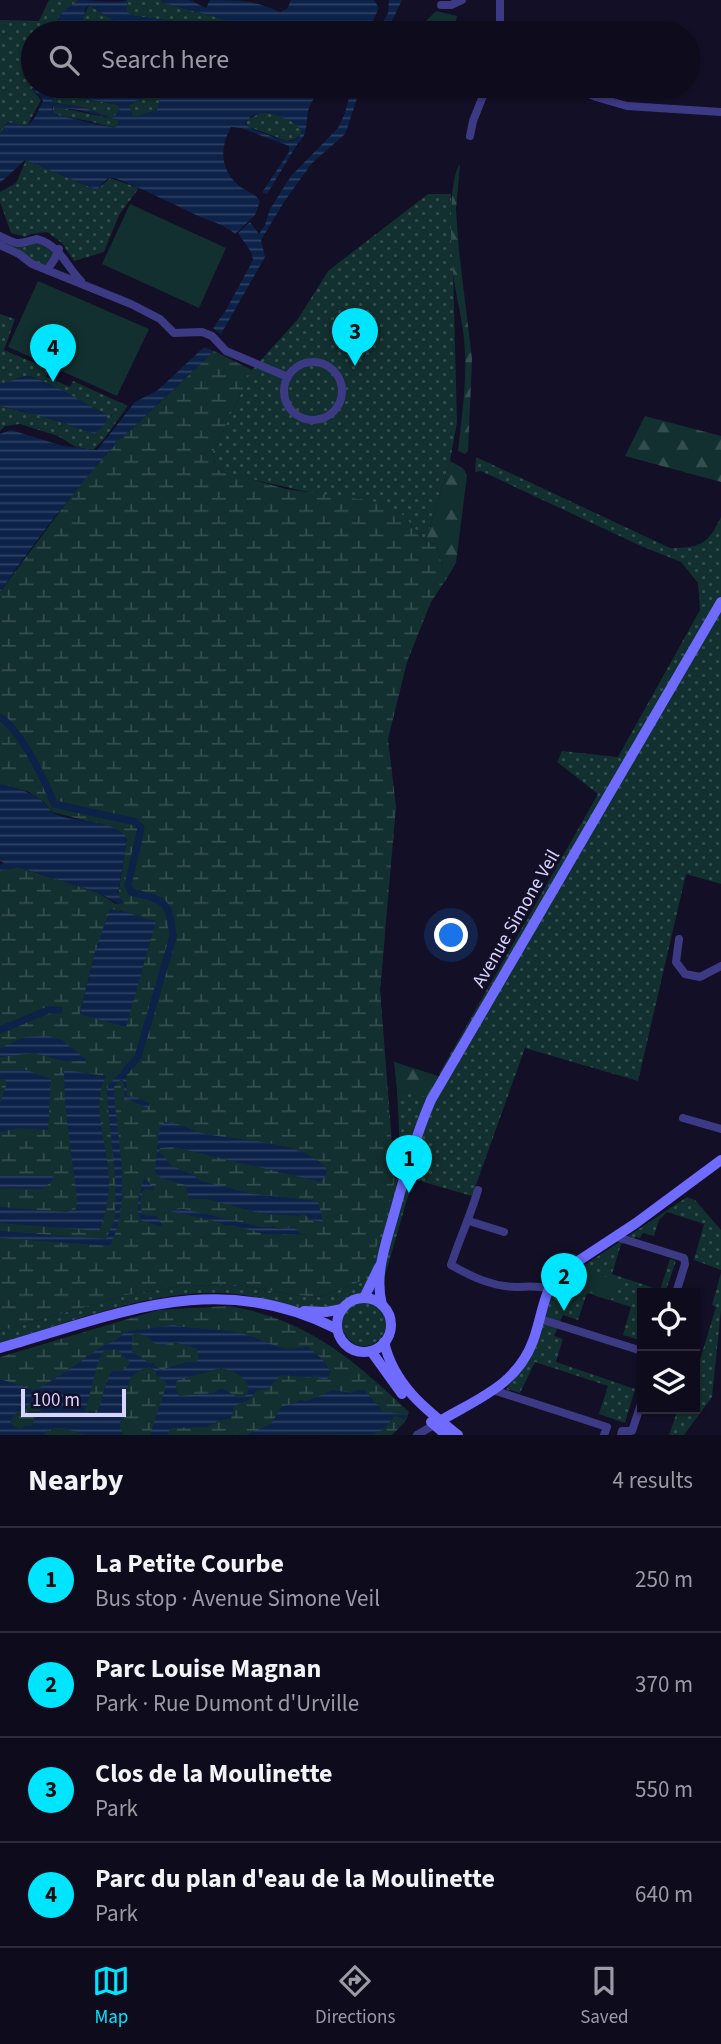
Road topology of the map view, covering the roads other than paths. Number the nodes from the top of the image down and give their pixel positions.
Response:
1 (463, 0) edge
2 (500, 0) edge
3 (441, 5) dead end
4 (500, 21) edge
5 (482, 98) edge
6 (599, 98) edge
7 (721, 112) edge
8 (470, 136) dead end
9 (0, 236) edge
10 (0, 245) edge
11 (59, 248) junction
12 (47, 270) junction
13 (86, 285) junction
14 (288, 377) junction
15 (721, 595) edge
16 (718, 605) edge
17 (679, 939) dead end
18 (721, 966) edge
19 (683, 1118) dead end
20 (721, 1129) edge
21 (721, 1160) edge
22 (478, 1190) dead end
23 (469, 1222) junction
24 (504, 1232) dead end
25 (617, 1237) junction
26 (382, 1261) junction
27 (678, 1288) edge
28 (549, 1289) junction
29 (364, 1298) junction
30 (382, 1305) junction
31 (342, 1309) junction
32 (294, 1310) junction
33 (540, 1319) junction
34 (337, 1329) junction
35 (384, 1342) junction
36 (0, 1348) edge
37 (637, 1349) edge
38 (371, 1351) junction
39 (496, 1391) junction
40 (638, 1414) edge
41 (438, 1423) junction
42 (605, 1431) edge
43 (621, 1433) edge
44 (417, 1435) edge
45 (446, 1435) edge
46 (458, 1435) edge

1 - 3 street
2 - 4 street
5 - 8 street
6 - 7 street
9 - 11 street
10 - 12 street
11 - 12 street
11 - 13 street
12 - 13 street
13 - 14 street
14 - 14 street
15 - 16 main road, Avenue Simone Veil
16 - 26 main road, Avenue Simone Veil
17 - 18 street
19 - 20 street
21 - 25 main road
22 - 23 street
23 - 24 street
23 - 28 street
25 - 27 street
25 - 28 main road
26 - 29 main road, Avenue Simone Veil
26 - 30 main road, Avenue Simone Veil
28 - 33 main road
29 - 30 main road
29 - 31 main road
30 - 35 main road
31 - 32 main road
31 - 34 main road
32 - 34 main road
32 - 36 main road
33 - 37 street
33 - 39 main road
34 - 38 main road
35 - 38 main road
35 - 41 main road
38 - 41 main road
39 - 41 main road
39 - 42 street
40 - 43 street
41 - 44 street
41 - 45 main road
41 - 46 main road
42 - 43 street

